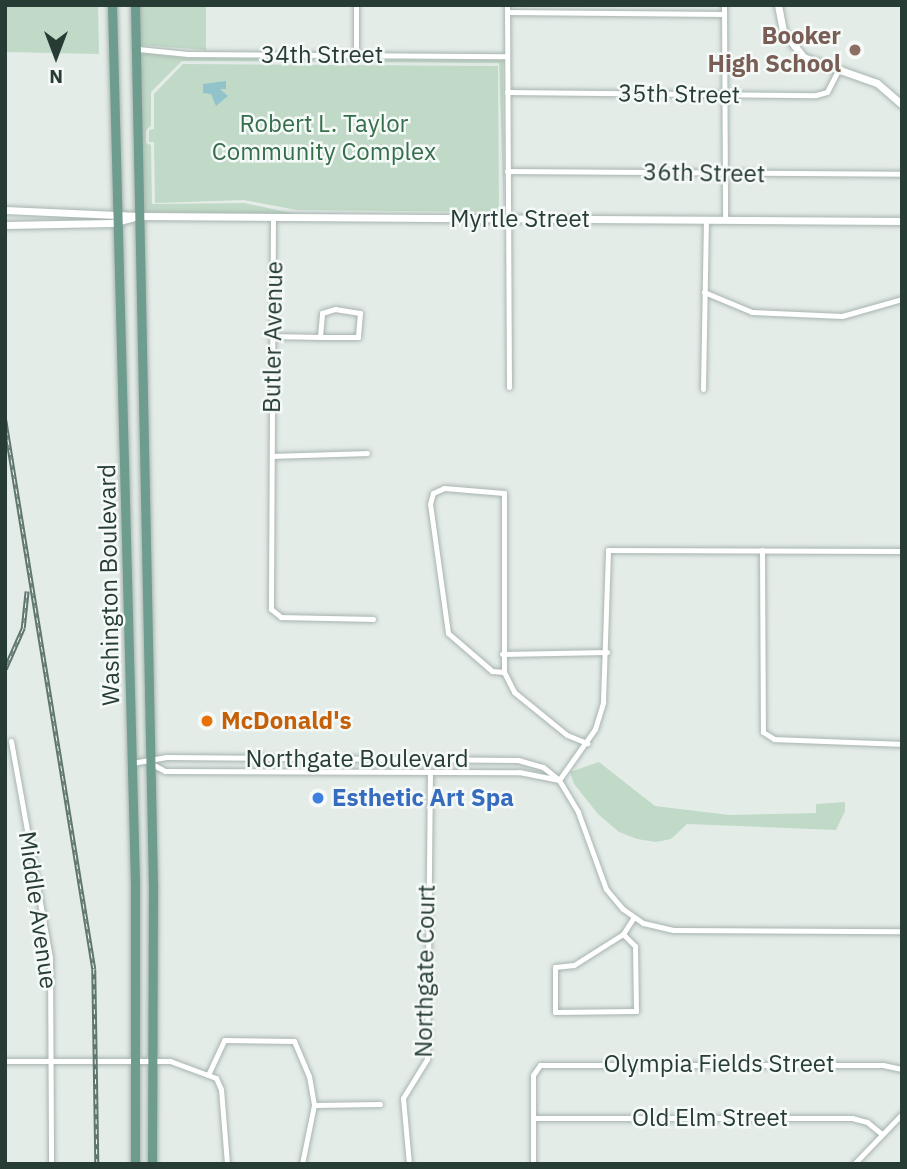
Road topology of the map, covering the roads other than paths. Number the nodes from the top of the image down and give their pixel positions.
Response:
1 (111, 5) edge
2 (135, 5) edge
3 (356, 5) edge
4 (724, 5) edge
5 (778, 5) edge
6 (507, 9) edge
7 (724, 14) junction
8 (138, 49) junction
9 (356, 55) junction
10 (507, 57) junction
11 (837, 72) junction
12 (507, 92) junction
13 (725, 94) junction
14 (902, 105) edge
15 (507, 171) junction
16 (725, 174) junction
17 (902, 174) edge
18 (5, 210) edge
19 (139, 216) junction
20 (274, 217) junction
21 (120, 218) junction
22 (508, 218) junction
23 (706, 220) junction
24 (725, 220) junction
25 (902, 221) edge
26 (5, 225) edge
27 (704, 292) junction
28 (902, 299) edge
29 (272, 336) junction
30 (320, 337) junction
31 (509, 387) dead end
32 (703, 389) dead end
33 (367, 453) dead end
34 (272, 456) junction
35 (762, 550) junction
36 (902, 551) edge
37 (373, 619) dead end
38 (607, 652) junction
39 (502, 654) junction
40 (504, 672) junction
41 (11, 741) dead end
42 (587, 743) junction
43 (902, 744) edge
44 (132, 763) junction
45 (150, 763) junction
46 (430, 772) junction
47 (559, 780) junction
48 (634, 917) junction
49 (902, 931) edge
50 (623, 934) junction
51 (5, 1061) edge
52 (135, 1061) junction
53 (152, 1061) junction
54 (51, 1062) junction
55 (902, 1069) edge
56 (208, 1075) junction
57 (380, 1104) dead end
58 (314, 1105) junction
59 (902, 1114) edge
60 (533, 1118) junction
61 (882, 1134) junction
62 (51, 1164) edge
63 (136, 1164) edge
64 (152, 1164) edge
65 (227, 1164) edge
66 (302, 1164) edge
67 (409, 1164) edge
68 (533, 1164) edge
69 (854, 1164) edge

1 - 21 main road, Washington Boulevard
2 - 8 main road, Washington Boulevard
3 - 9 street
4 - 7 street
5 - 11 street
6 - 7 street
6 - 10 street
7 - 13 street
8 - 9 street, 34th Street
8 - 19 main road, Washington Boulevard
9 - 10 street, 34th Street
10 - 12 street
11 - 13 street, 35th Street
11 - 14 street
12 - 13 street, 35th Street
12 - 15 street
13 - 16 street
15 - 16 street, 36th Street
15 - 22 street
16 - 17 street, 36th Street
16 - 24 street
18 - 21 street, Myrtle Street
19 - 20 street, Myrtle Street
19 - 21 street, Myrtle Street
19 - 45 main road, Washington Boulevard
20 - 22 street, Myrtle Street
20 - 29 street, Butler Avenue
21 - 26 street, Myrtle Street
21 - 44 main road, Washington Boulevard
22 - 23 street, Myrtle Street
22 - 31 street
23 - 24 street, Myrtle Street
23 - 27 street
24 - 25 street, Myrtle Street
27 - 28 street
27 - 32 street
29 - 30 street
29 - 34 street, Butler Avenue
30 - 30 street
33 - 34 street
34 - 37 street, Butler Avenue
35 - 36 street
35 - 38 street
35 - 43 street
38 - 39 street
38 - 42 street
39 - 40 street
39 - 40 street
40 - 42 street
41 - 54 street, Middle Avenue
42 - 47 street
44 - 45 street, Northgate Boulevard
44 - 52 main road, Washington Boulevard
45 - 46 street, Northgate Boulevard
45 - 47 street, Northgate Boulevard
45 - 53 main road, Washington Boulevard
46 - 47 street, Northgate Boulevard
46 - 67 street, Northgate Court
47 - 48 street, Northgate Boulevard
48 - 49 street, Northgate Boulevard
48 - 50 street
50 - 50 street
51 - 54 street
52 - 53 street
52 - 54 street
52 - 63 main road, Washington Boulevard
53 - 56 street
53 - 64 main road, Washington Boulevard
54 - 62 street, Middle Avenue
55 - 60 street, Olympia Fields Street
56 - 58 street
56 - 65 street
57 - 58 street
58 - 66 street
59 - 61 street
60 - 61 street, Old Elm Street
60 - 68 street
61 - 69 street

